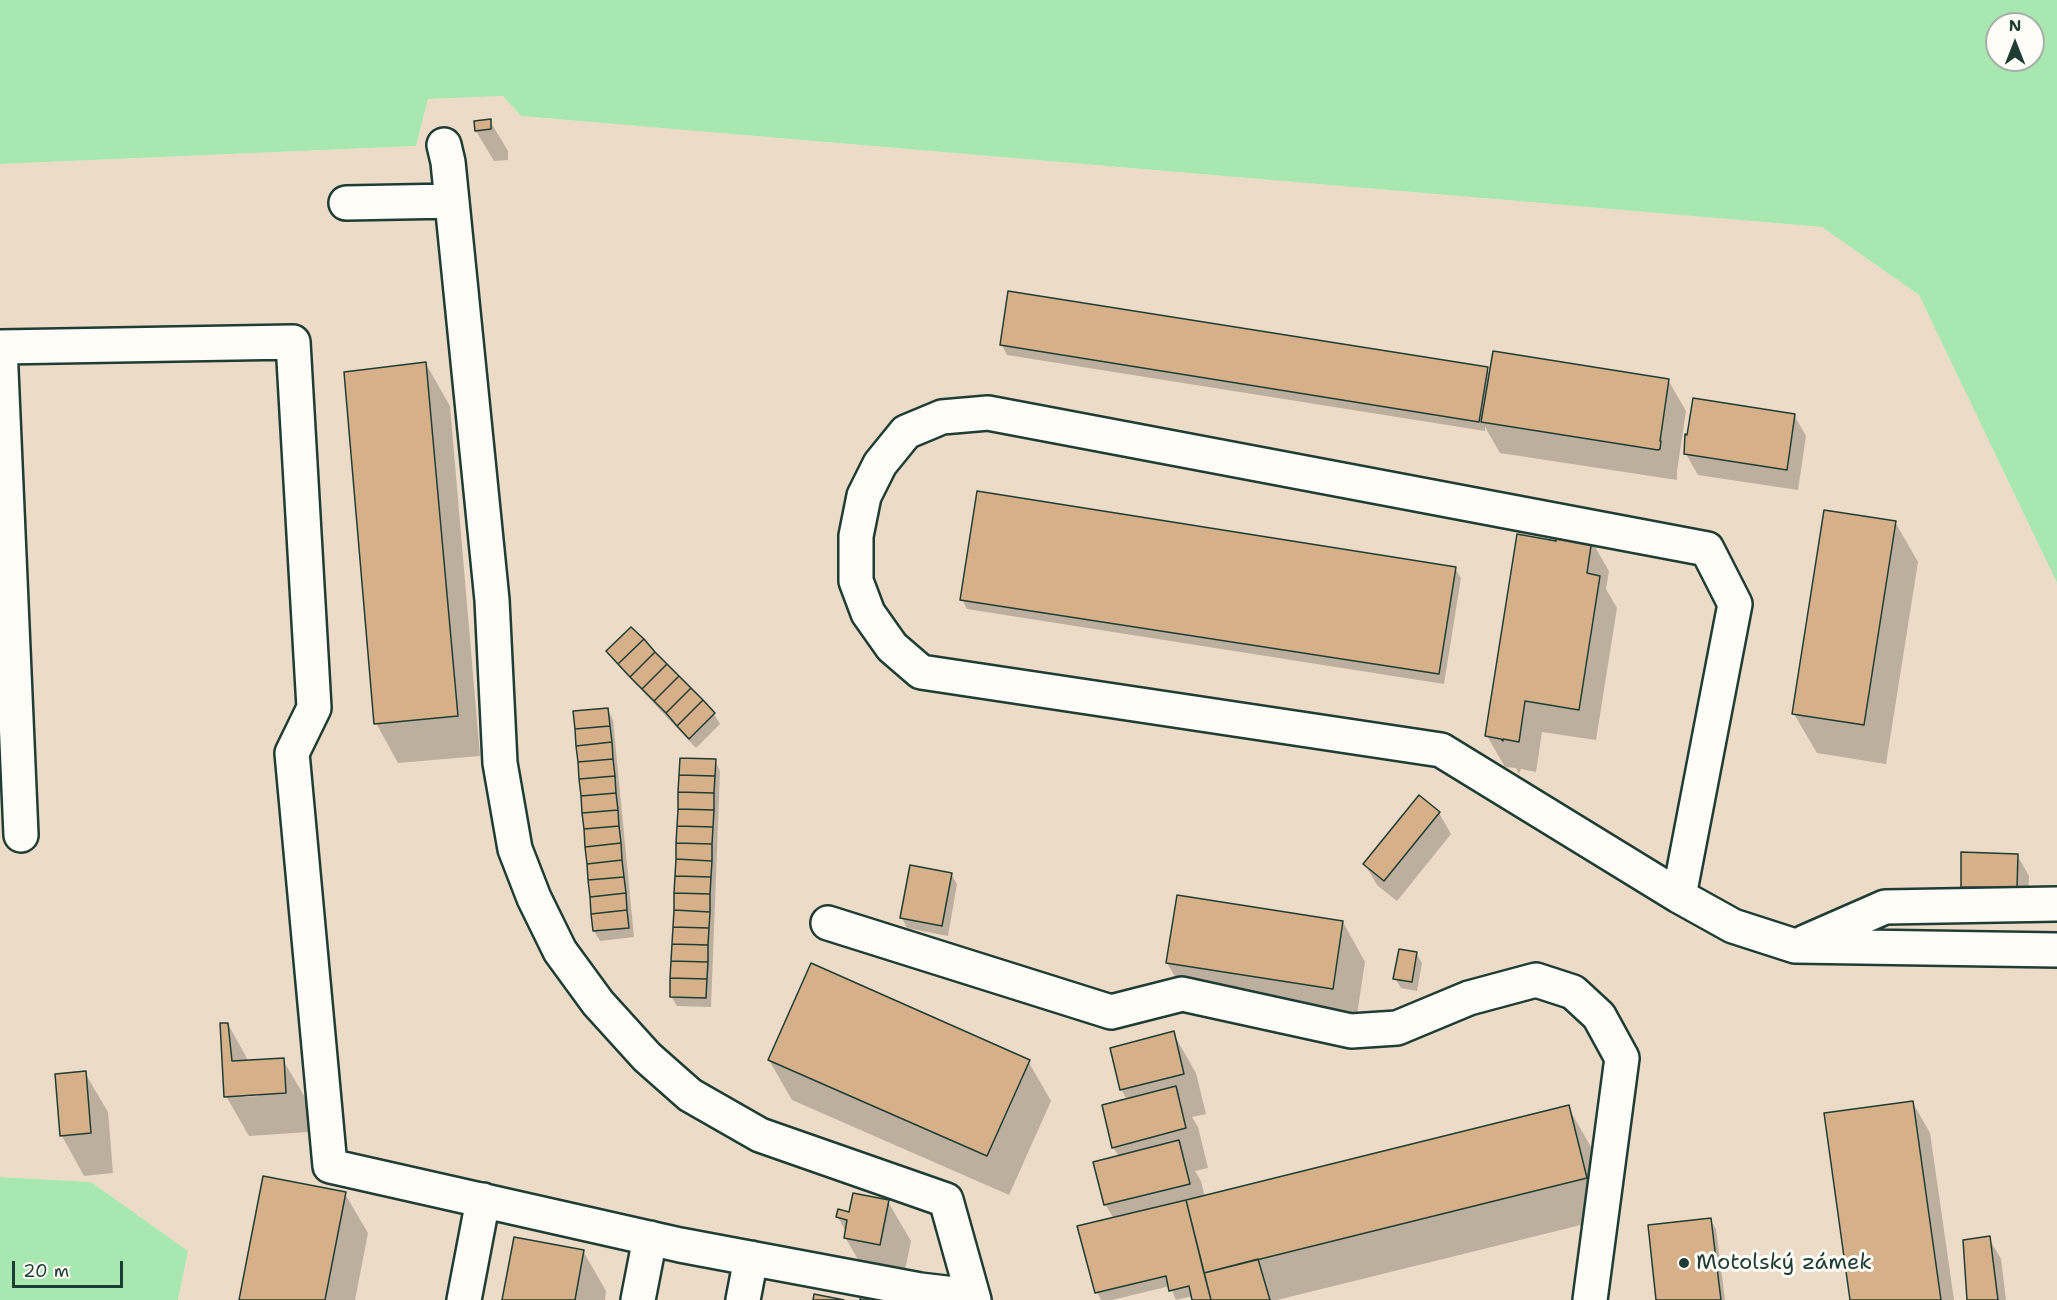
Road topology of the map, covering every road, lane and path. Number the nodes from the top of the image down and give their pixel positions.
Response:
1 (444, 145) dead end
2 (452, 201) junction
3 (346, 203) dead end
4 (21, 835) dead end
5 (1679, 896) junction
6 (2057, 904) edge
7 (828, 923) dead end
8 (1795, 946) junction
9 (2057, 950) edge
10 (483, 1200) junction
11 (650, 1238) junction
12 (751, 1258) junction
13 (973, 1298) edge
14 (464, 1300) edge
15 (638, 1300) edge
16 (743, 1300) edge
17 (1590, 1300) edge

1 - 2 lane
2 - 3 lane
2 - 13 lane
4 - 10 lane
5 - 5 lane
5 - 8 lane
6 - 8 lane
7 - 17 lane
8 - 9 lane
10 - 11 lane
10 - 14 lane
11 - 12 lane
11 - 15 lane
12 - 13 lane
12 - 16 lane

